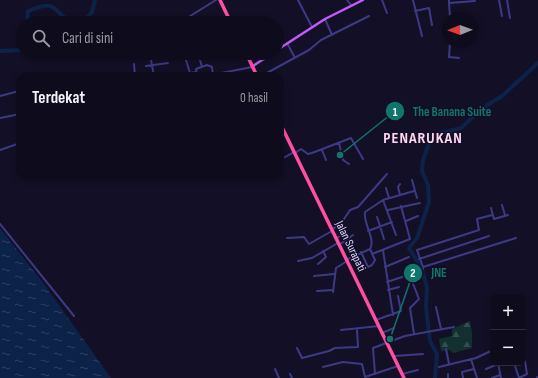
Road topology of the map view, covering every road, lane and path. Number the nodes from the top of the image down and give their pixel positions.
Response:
1 (216, 0) edge
2 (220, 0) edge
3 (298, 0) edge
4 (347, 0) edge
5 (360, 0) edge
6 (382, 0) edge
7 (412, 0) edge
8 (499, 0) edge
9 (507, 0) edge
10 (475, 1) dead end
11 (449, 2) edge
12 (351, 5) junction
13 (415, 10) junction
14 (450, 12) edge
15 (386, 14) dead end
16 (190, 16) edge
17 (228, 16) edge
18 (369, 16) dead end
19 (502, 16) dead end
20 (510, 18) dead end
21 (325, 19) junction
22 (432, 25) dead end
23 (312, 27) junction
24 (332, 35) junction
25 (422, 36) dead end
26 (287, 43) junction
27 (284, 45) edge
28 (450, 48) edge
29 (295, 58) junction
30 (459, 58) dead end
31 (151, 60) dead end
32 (186, 60) dead end
33 (200, 60) edge
34 (250, 60) edge
35 (262, 60) edge
36 (168, 63) dead end
37 (134, 64) dead end
38 (146, 66) dead end
39 (152, 66) junction
40 (253, 66) junction
41 (202, 67) junction
42 (135, 72) edge
43 (153, 72) edge
44 (190, 72) edge
45 (196, 72) edge
46 (212, 72) edge
47 (226, 72) edge
48 (255, 72) edge
49 (269, 72) edge
50 (16, 92) edge
51 (0, 96) edge
52 (16, 115) edge
53 (0, 118) edge
54 (284, 134) edge
55 (339, 143) junction
56 (16, 144) edge
57 (0, 150) edge
58 (322, 150) junction
59 (294, 152) junction
60 (284, 158) edge
61 (363, 159) dead end
62 (326, 160) dead end
63 (349, 164) dead end
64 (387, 174) dead end
65 (412, 180) dead end
66 (400, 184) dead end
67 (386, 188) dead end
68 (414, 191) junction
69 (400, 195) junction
70 (389, 198) junction
71 (417, 198) dead end
72 (383, 200) junction
73 (420, 203) dead end
74 (502, 205) dead end
75 (401, 206) junction
76 (491, 208) dead end
77 (388, 210) junction
78 (492, 214) junction
79 (508, 214) dead end
80 (505, 215) junction
81 (418, 216) dead end
82 (377, 217) dead end
83 (406, 221) junction
84 (392, 222) junction
85 (0, 224) edge
86 (380, 226) junction
87 (332, 230) junction
88 (345, 230) dead end
89 (368, 231) junction
90 (353, 235) dead end
91 (396, 235) dead end
92 (489, 236) dead end
93 (287, 238) dead end
94 (516, 238) dead end
95 (384, 239) dead end
96 (338, 242) junction
97 (370, 249) junction
98 (383, 250) junction
99 (323, 251) junction
100 (361, 252) junction
101 (372, 254) junction
102 (408, 256) dead end
103 (419, 258) junction
104 (298, 261) dead end
105 (347, 261) junction
106 (318, 264) dead end
107 (385, 266) junction
108 (422, 269) junction
109 (334, 274) junction
110 (410, 275) junction
111 (314, 276) dead end
112 (387, 282) junction
113 (399, 287) dead end
114 (388, 290) junction
115 (317, 291) dead end
116 (398, 296) dead end
117 (436, 307) dead end
118 (392, 315) junction
119 (74, 316) dead end
120 (376, 320) junction
121 (379, 326) junction
122 (454, 327) dead end
123 (394, 328) dead end
124 (441, 329) junction
125 (341, 330) dead end
126 (357, 330) junction
127 (382, 333) junction
128 (414, 334) junction
129 (387, 344) junction
130 (296, 348) dead end
131 (446, 349) dead end
132 (490, 351) edge
133 (423, 354) dead end
134 (393, 356) junction
135 (471, 359) junction
136 (449, 364) junction
137 (398, 366) junction
138 (493, 366) edge
139 (498, 366) edge
140 (515, 366) edge
141 (526, 366) edge
142 (322, 367) dead end
143 (439, 367) dead end
144 (275, 369) dead end
145 (474, 369) junction
146 (486, 369) dead end
147 (418, 370) dead end
148 (290, 374) dead end
149 (375, 374) junction
150 (448, 374) dead end
151 (500, 375) junction
152 (403, 376) edge
153 (279, 378) edge
154 (292, 378) edge
155 (365, 378) edge
156 (448, 378) edge
157 (463, 378) edge
158 (476, 378) edge
159 (492, 378) edge
160 (501, 378) edge
161 (519, 378) edge

1 - 16 street
2 - 17 highway
3 - 23 street
4 - 12 street
5 - 12 main road
6 - 15 street
7 - 13 street
8 - 19 street
9 - 20 street
10 - 11 street
11 - 14 street
12 - 21 main road
13 - 22 street
13 - 25 street
18 - 24 street
21 - 23 main road
21 - 24 street
23 - 26 main road
24 - 29 street
26 - 27 main road
26 - 29 street
28 - 30 street
29 - 49 street
31 - 39 street
32 - 44 street
33 - 41 street
34 - 40 highway
35 - 40 main road
36 - 39 street
37 - 42 street
38 - 39 street
39 - 43 street
40 - 47 street
40 - 48 highway
41 - 45 street
41 - 46 street
50 - 51 street
52 - 53 street
54 - 59 highway, Jalan Surapati
55 - 58 street
55 - 61 street
55 - 63 street
56 - 57 street
58 - 59 street
58 - 62 street
59 - 60 street
59 - 87 highway, Jalan Surapati
64 - 87 street
65 - 68 street
66 - 69 street
67 - 70 street
68 - 69 street
68 - 71 street
69 - 70 street
70 - 72 street
72 - 77 street
72 - 89 street
73 - 75 street
74 - 80 street
75 - 77 street
75 - 83 street
76 - 78 street
77 - 84 street
78 - 80 street
78 - 103 street
79 - 80 street
81 - 83 street
82 - 86 street
83 - 98 street
84 - 86 street
84 - 91 street
85 - 119 street
86 - 89 street
86 - 95 street
87 - 93 street
87 - 96 highway, Jalan Surapati
88 - 96 street
89 - 97 street
90 - 96 street
92 - 103 street
94 - 108 street
96 - 99 street
96 - 105 highway, Jalan Surapati
97 - 100 street
97 - 101 street
98 - 101 street
98 - 107 street
99 - 104 street
99 - 106 street
100 - 101 street
100 - 105 street
102 - 107 street
103 - 108 street
105 - 109 street
105 - 120 highway, Jalan Surapati
107 - 112 street
108 - 110 street
109 - 111 street
109 - 115 street
110 - 112 street
110 - 128 street
112 - 114 street
113 - 114 street
114 - 118 street
116 - 118 street
117 - 124 street
118 - 120 street
120 - 121 highway, Jalan Surapati
121 - 126 street
121 - 127 highway, Jalan Surapati
122 - 124 street
123 - 127 street
124 - 128 street
125 - 126 street
126 - 130 street
127 - 129 highway, Jalan Surapati
128 - 129 street
129 - 134 highway, Jalan Surapati
129 - 149 street
131 - 136 street
132 - 135 street
133 - 134 street
134 - 137 highway, Jalan Surapati
135 - 136 street
135 - 145 street
136 - 143 street
137 - 149 street
137 - 152 highway, Jalan Surapati
138 - 146 street
139 - 151 street
140 - 161 street
141 - 161 street
142 - 155 street
144 - 153 street
145 - 157 street
145 - 158 street
147 - 152 street
148 - 154 street
149 - 155 street
150 - 156 street
151 - 159 street
151 - 160 street

